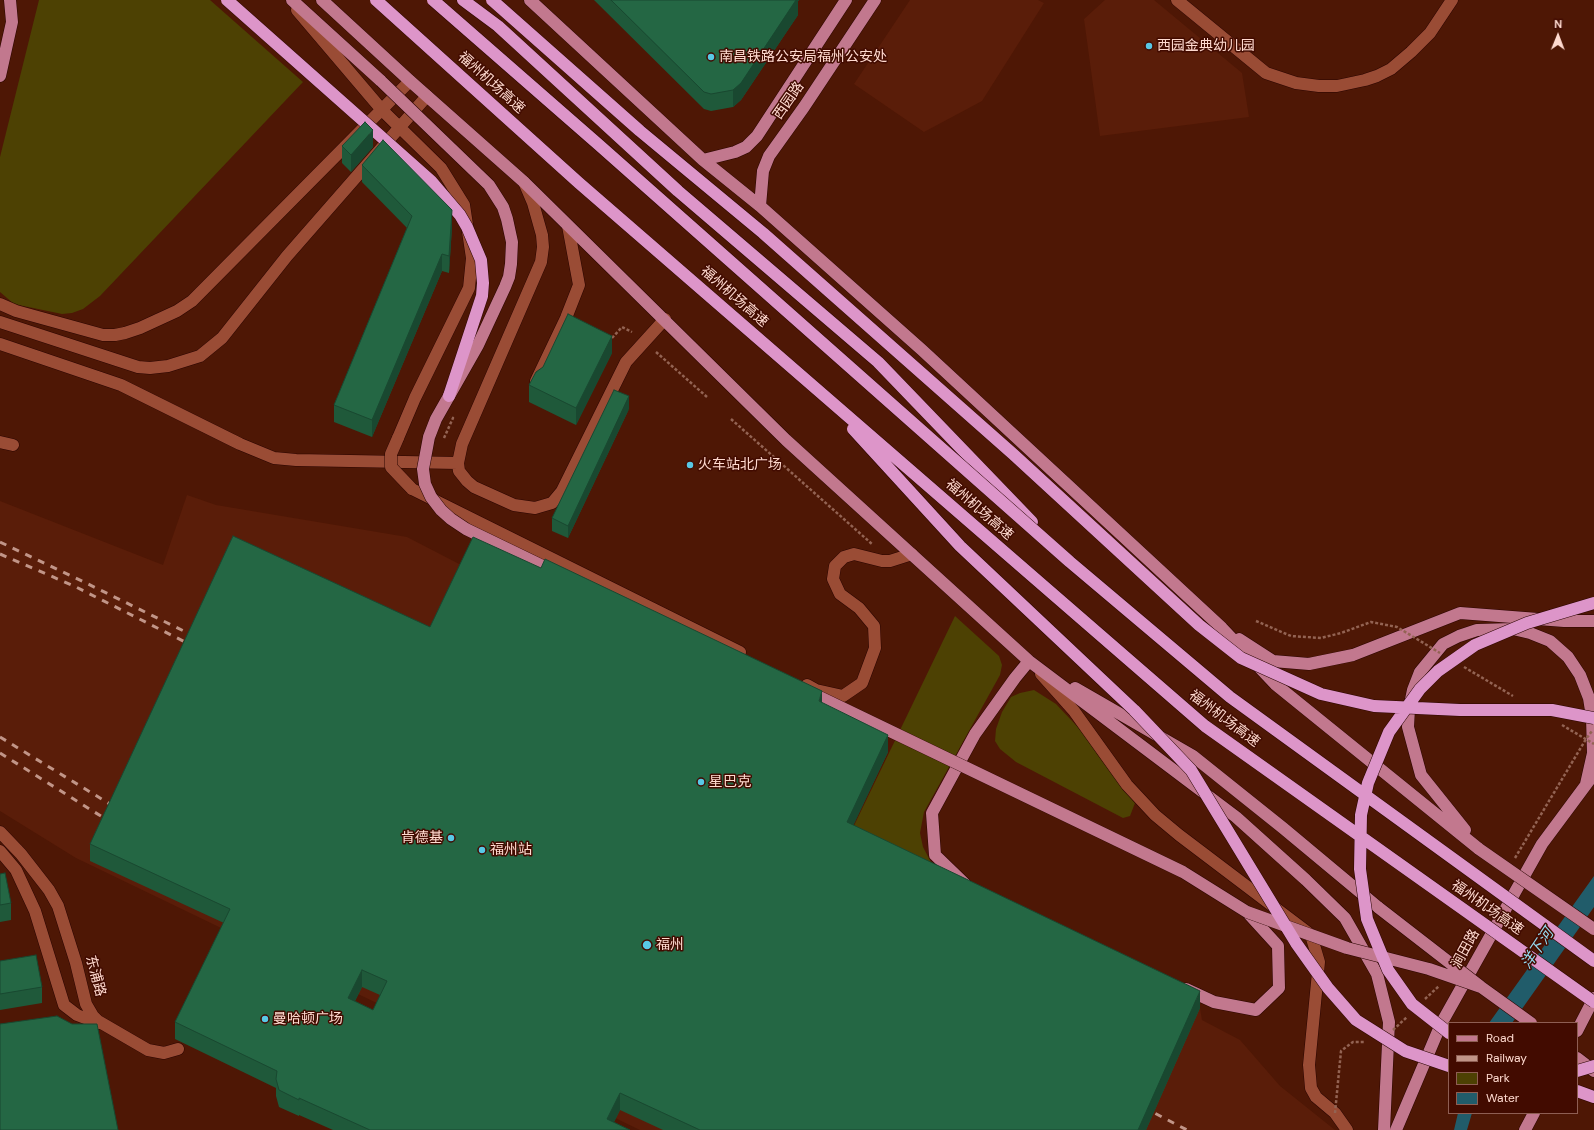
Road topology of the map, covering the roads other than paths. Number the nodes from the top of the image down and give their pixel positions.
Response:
1 (10, 0) edge
2 (227, 0) edge
3 (288, 0) edge
4 (292, 0) edge
5 (322, 0) edge
6 (376, 0) edge
7 (433, 0) edge
8 (463, 0) edge
9 (492, 0) edge
10 (530, 0) edge
11 (846, 0) edge
12 (875, 0) edge
13 (1177, 0) edge
14 (1452, 0) edge
15 (0, 76) edge
16 (410, 81) junction
17 (427, 96) junction
18 (382, 110) junction
19 (400, 127) junction
20 (704, 160) junction
21 (524, 182) junction
22 (760, 206) junction
23 (568, 226) junction
24 (0, 304) edge
25 (664, 319) junction
26 (0, 322) edge
27 (0, 344) edge
28 (536, 381) edge
29 (813, 386) junction
30 (449, 396) junction
31 (0, 442) edge
32 (13, 445) dead end
33 (458, 463) junction
34 (912, 554) junction
35 (1070, 562) junction
36 (1594, 604) edge
37 (1594, 621) edge
38 (1222, 628) junction
39 (748, 660) joint
40 (1029, 661) junction
41 (794, 682) joint
42 (1594, 718) edge
43 (1594, 774) edge
44 (1586, 784) junction
45 (0, 832) edge
46 (1479, 849) junction
47 (0, 851) edge
48 (975, 889) edge
49 (1247, 912) junction
50 (1594, 929) edge
51 (1594, 961) edge
52 (1174, 984) edge
53 (1481, 987) junction
54 (1594, 998) edge
55 (1594, 1002) edge
56 (1530, 1022) edge
57 (1578, 1029) edge
58 (116, 1031) junction
59 (1448, 1032) edge
60 (178, 1049) dead end
61 (1578, 1059) edge
62 (1448, 1066) edge
63 (1594, 1066) edge
64 (1578, 1071) edge
65 (1594, 1071) edge
66 (1578, 1091) edge
67 (1594, 1097) edge
68 (1533, 1114) edge
69 (1346, 1129) edge
70 (1384, 1130) edge
71 (1396, 1130) edge
72 (1525, 1130) edge

1 - 15 main road
2 - 30 highway, bridge
3 - 18 street
4 - 30 main road, bridge
5 - 16 main road
6 - 29 highway, 福州机场高速, bridge
7 - 35 highway, 福州机场高速, bridge
8 - 35 highway, bridge
9 - 42 highway, bridge
10 - 20 main road
11 - 20 main road, 西园路
12 - 22 main road, 西园路
13 - 14 street
16 - 17 main road
16 - 18 street
17 - 19 street
17 - 21 main road
18 - 19 street
18 - 24 street
19 - 26 street
19 - 39 street, bridge
20 - 22 main road
21 - 23 main road
21 - 33 street
22 - 38 main road
23 - 25 main road
23 - 28 street
25 - 33 street
25 - 34 main road
27 - 33 street
29 - 55 highway, 福州机场高速, bridge
29 - 62 highway, bridge
30 - 39 main road, bridge
31 - 32 street
34 - 40 main road
34 - 41 street
35 - 51 highway, 福州机场高速, bridge
36 - 59 highway, bridge
37 - 38 main road
38 - 46 main road
40 - 48 main road
40 - 53 main road, bridge
40 - 69 street
40 - 70 main road
41 - 49 main road, bridge
43 - 44 main road, 涧田路
44 - 46 main road
44 - 71 main road, 涧田路
45 - 58 street, 东浦路
46 - 50 main road, bridge
47 - 58 street
49 - 52 main road
49 - 53 main road, bridge
53 - 56 main road, bridge
54 - 57 main road
58 - 60 street
61 - 65 main road
63 - 64 highway, bridge
66 - 67 highway
68 - 72 main road

